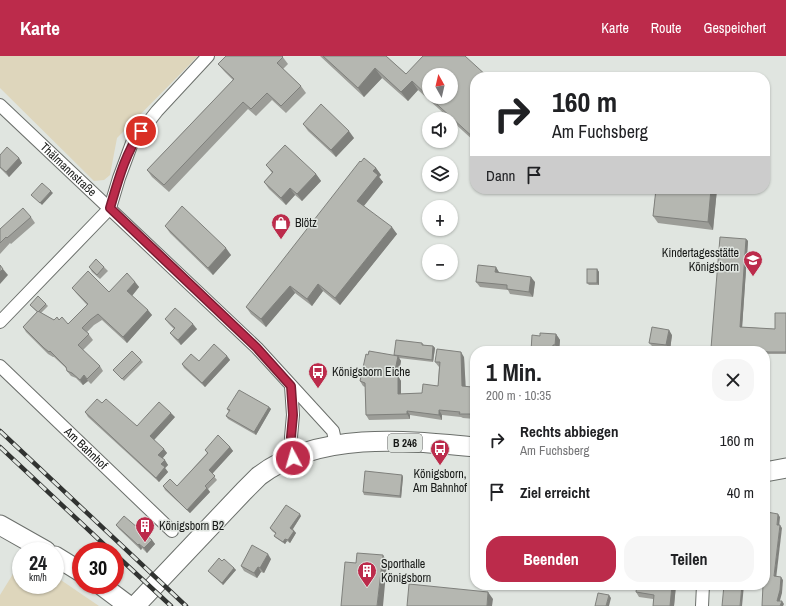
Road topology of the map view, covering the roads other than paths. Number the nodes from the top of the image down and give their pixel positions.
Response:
1 (208, 56) edge
2 (0, 105) edge
3 (110, 208) junction
4 (0, 322) edge
5 (0, 366) edge
6 (291, 386) junction
7 (336, 445) junction
8 (470, 447) edge
9 (293, 458) junction
10 (786, 468) edge
11 (770, 471) edge
12 (0, 525) edge
13 (172, 531) dead end
14 (30, 542) edge
15 (703, 590) edge
16 (113, 594) edge
17 (129, 606) edge
18 (134, 606) edge
19 (702, 606) edge

1 - 3 street
2 - 3 street, Thälmannstraße
3 - 4 street
3 - 6 street, Thälmannstraße
5 - 13 street, Am Bahnhof
6 - 7 street, Thälmannstraße
6 - 9 street
7 - 8 main road, B 246
7 - 9 main road, B 246
9 - 18 main road, B 246
10 - 11 main road
12 - 14 main road
15 - 19 street
16 - 17 main road

